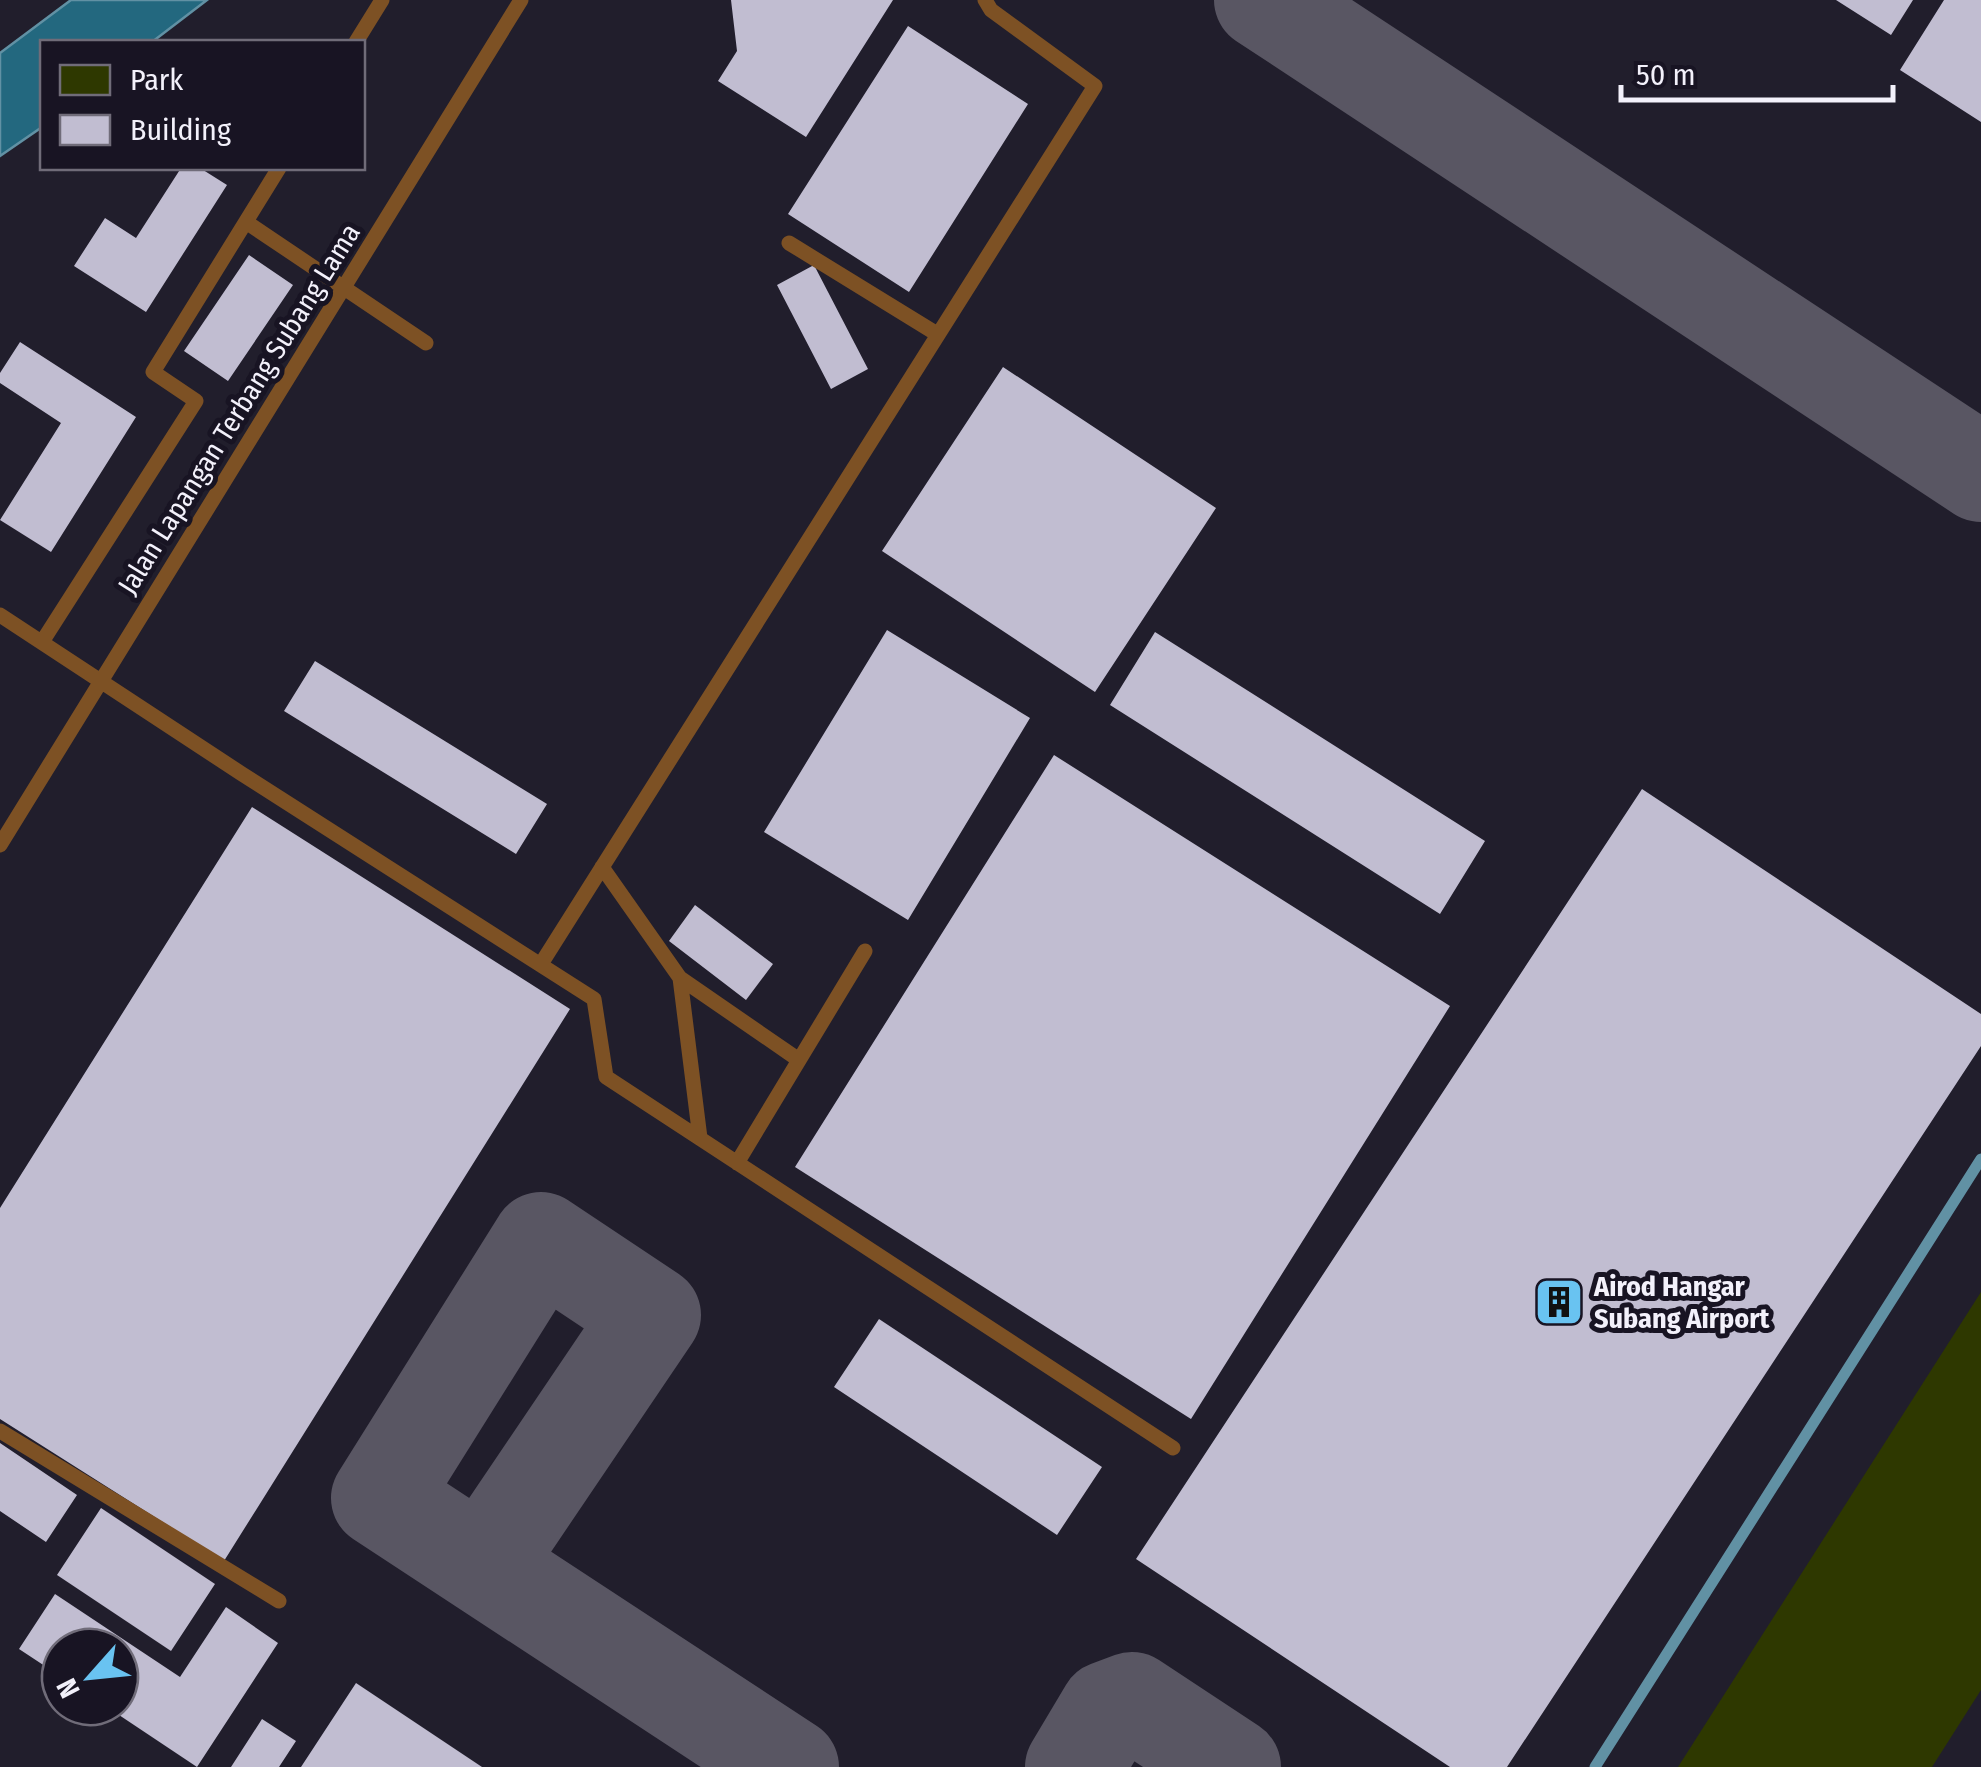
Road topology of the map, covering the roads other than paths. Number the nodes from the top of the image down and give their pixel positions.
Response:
1 (382, 0) edge
2 (521, 0) edge
3 (985, 0) edge
4 (357, 40) edge
5 (278, 170) edge
6 (246, 222) junction
7 (789, 243) dead end
8 (344, 288) junction
9 (937, 334) junction
10 (426, 343) dead end
11 (0, 615) edge
12 (42, 642) junction
13 (102, 680) junction
14 (0, 844) edge
15 (602, 866) junction
16 (865, 951) dead end
17 (541, 964) junction
18 (680, 978) junction
19 (799, 1060) junction
20 (700, 1138) junction
21 (737, 1162) junction
22 (0, 1430) edge
23 (1173, 1448) dead end
24 (279, 1601) dead end

1 - 4 lane
2 - 8 lane, Jalan Lapangan Terbang Subang Lama
3 - 9 lane
5 - 6 lane
6 - 8 lane
6 - 12 lane
7 - 9 lane
8 - 10 lane
8 - 13 lane, Jalan Lapangan Terbang Subang Lama
9 - 15 lane
11 - 12 lane
12 - 13 lane
13 - 14 lane, Jalan Lapangan Terbang Subang Lama
13 - 17 lane
15 - 17 lane
15 - 18 lane
16 - 19 lane
17 - 20 lane
18 - 19 lane
18 - 20 lane
19 - 21 lane
20 - 21 lane
21 - 23 lane
22 - 24 lane

